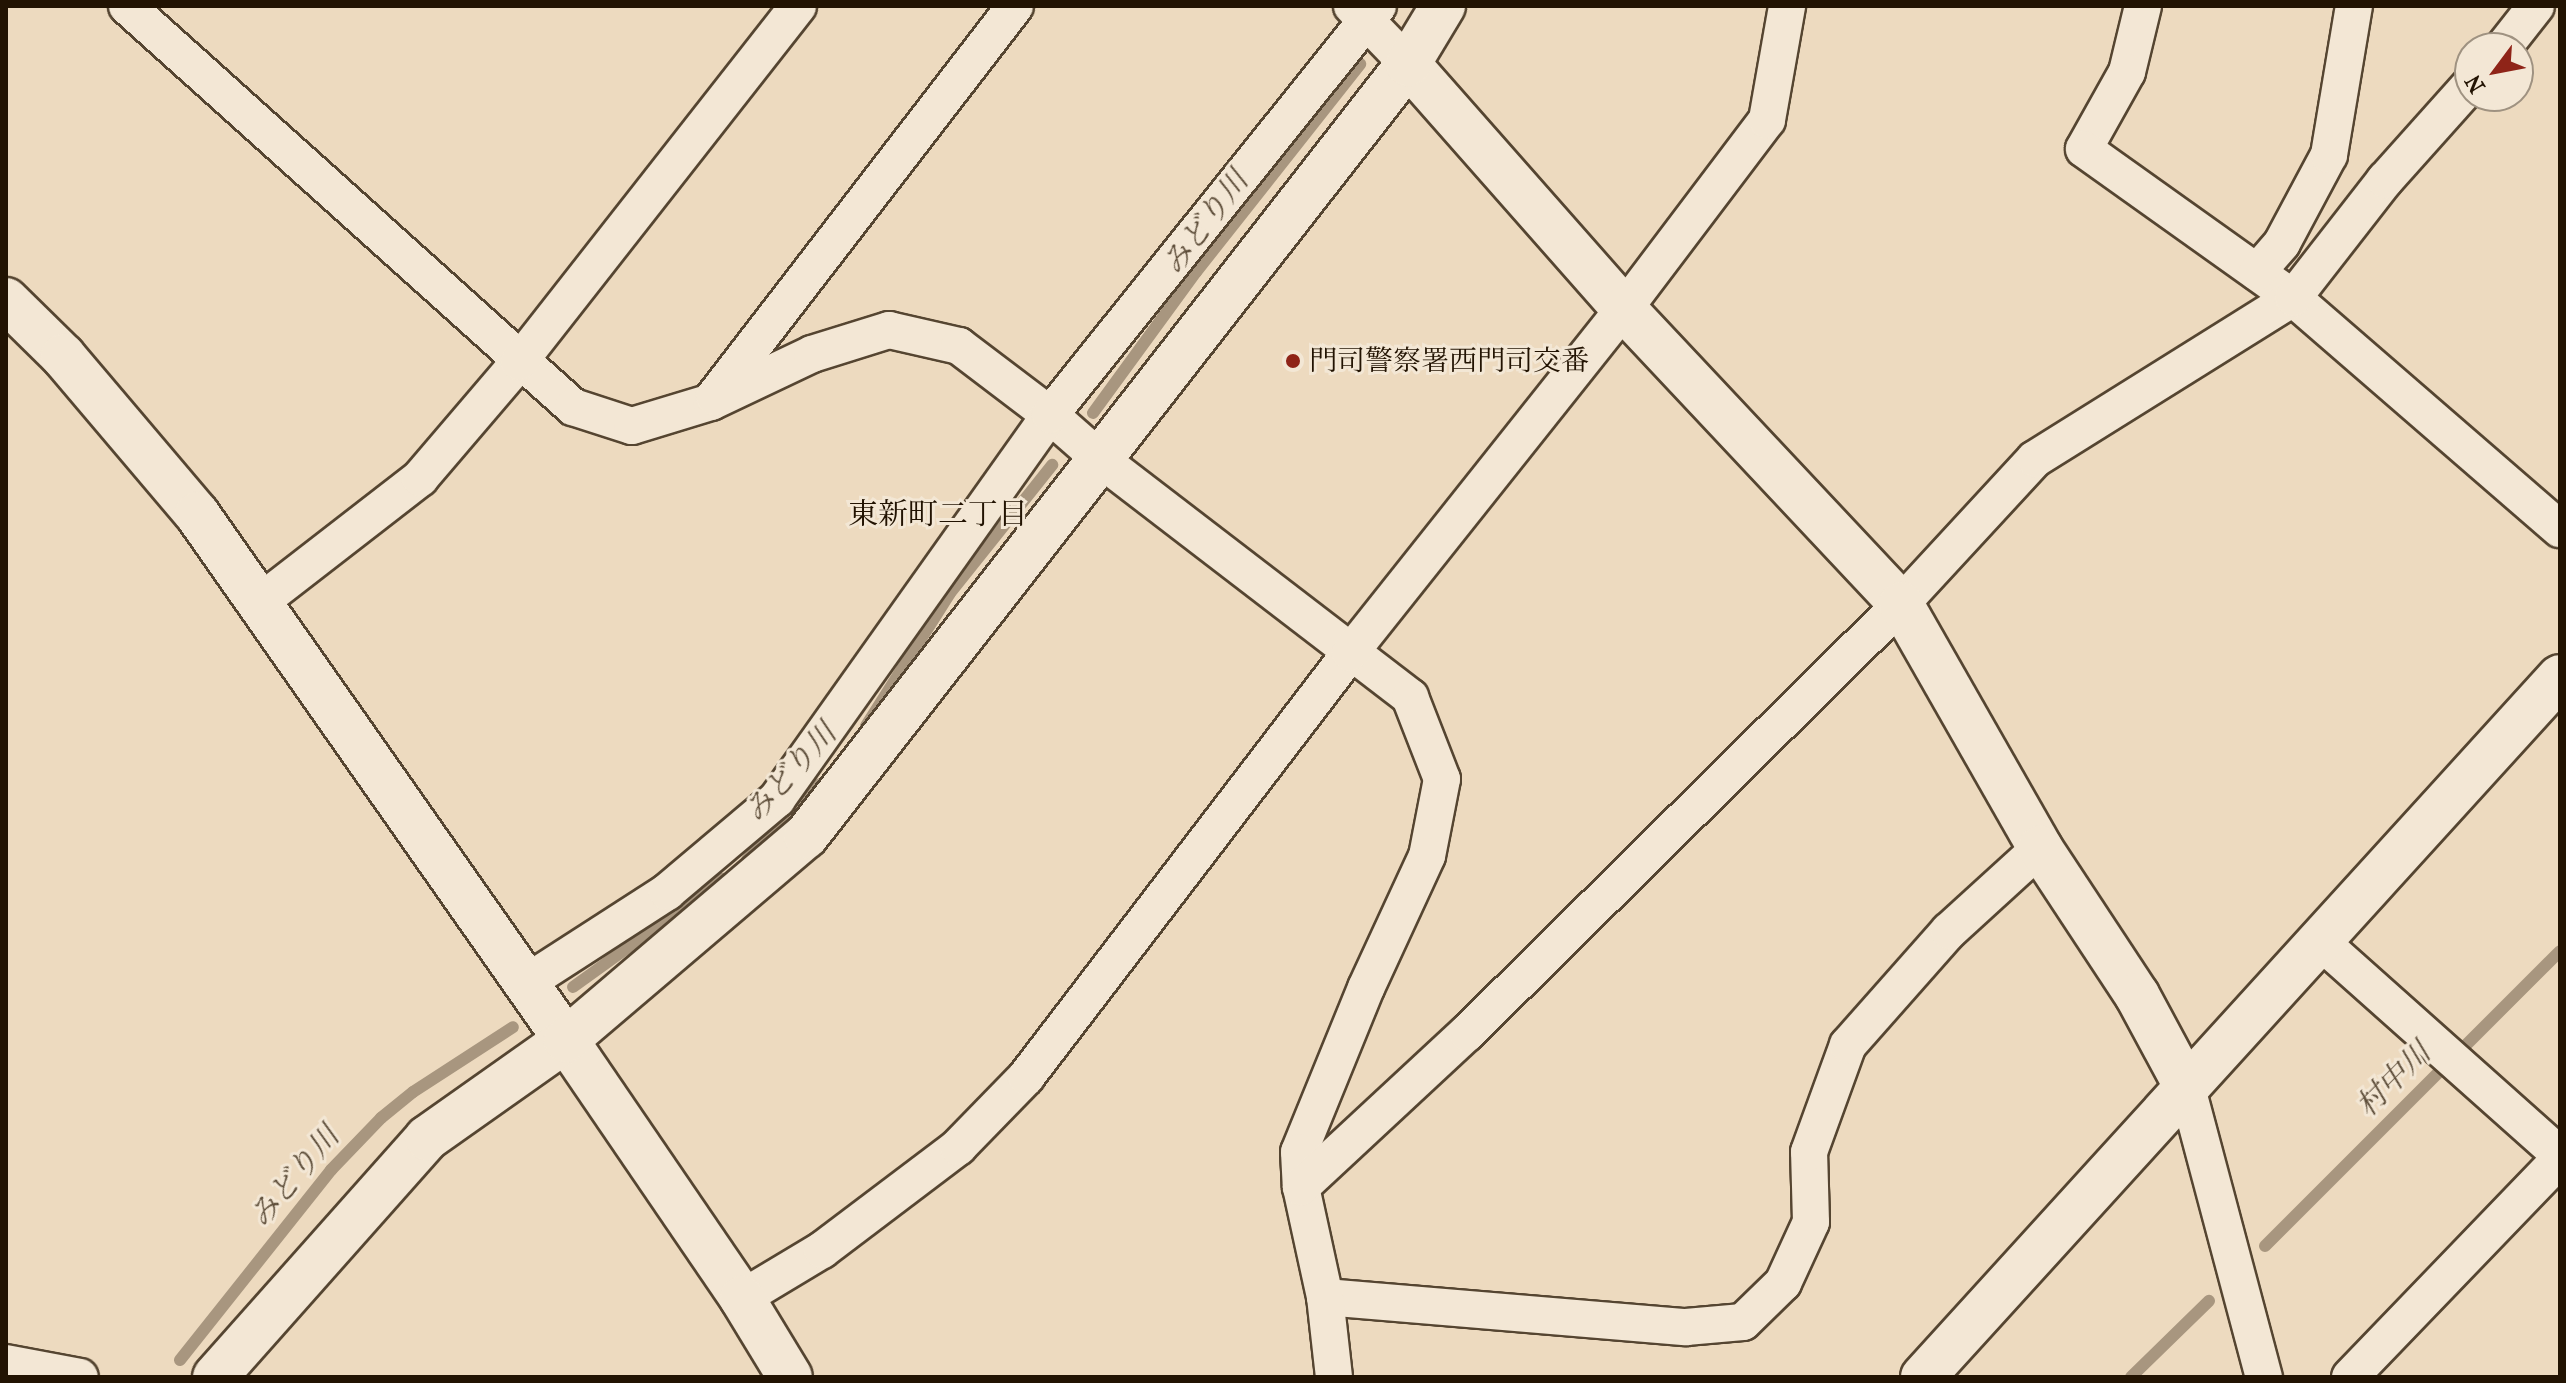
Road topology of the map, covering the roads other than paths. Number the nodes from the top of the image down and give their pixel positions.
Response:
1 (127, 6) edge
2 (798, 6) edge
3 (1015, 6) edge
4 (1443, 6) edge
5 (1787, 6) edge
6 (2143, 6) edge
7 (2354, 6) edge
8 (2536, 6) edge
9 (1366, 11) edge
10 (2516, 32) edge
11 (1408, 64) junction
12 (2454, 103) edge
13 (2257, 272) junction
14 (2293, 298) junction
15 (6, 300) edge
16 (1624, 309) junction
17 (519, 362) junction
18 (711, 402) junction
19 (1050, 415) junction
20 (1100, 459) junction
21 (2560, 529) edge
22 (259, 603) junction
23 (1901, 604) junction
24 (1350, 653) junction
25 (2560, 677) edge
26 (2040, 848) junction
27 (2321, 942) junction
28 (526, 983) junction
29 (566, 1040) junction
30 (2187, 1088) junction
31 (2560, 1157) edge
32 (1301, 1187) junction
33 (1325, 1297) junction
34 (742, 1298) junction
35 (6, 1363) edge
36 (80, 1377) edge
37 (215, 1377) edge
38 (790, 1377) edge
39 (1334, 1377) edge
40 (1923, 1377) edge
41 (2264, 1377) edge
42 (2350, 1377) edge

1 - 17 street
2 - 17 street
3 - 18 street
4 - 11 street
5 - 16 street
6 - 13 street
7 - 13 street
8 - 10 street
9 - 11 street
9 - 19 street
11 - 16 street
11 - 20 street
12 - 14 street
13 - 14 street
14 - 21 street
14 - 23 street
15 - 22 street
16 - 23 street
16 - 24 street
17 - 18 street
17 - 22 street
18 - 19 street
19 - 20 street
19 - 28 street
20 - 24 street
20 - 29 street
22 - 28 street
23 - 26 street
23 - 32 street
24 - 32 street
24 - 34 street
25 - 27 street
26 - 30 street
26 - 33 street
27 - 30 street
27 - 31 street
28 - 29 street
29 - 34 street
29 - 37 street
30 - 40 street
30 - 41 street
31 - 42 street
32 - 33 street
33 - 39 street
34 - 38 street
35 - 36 street

